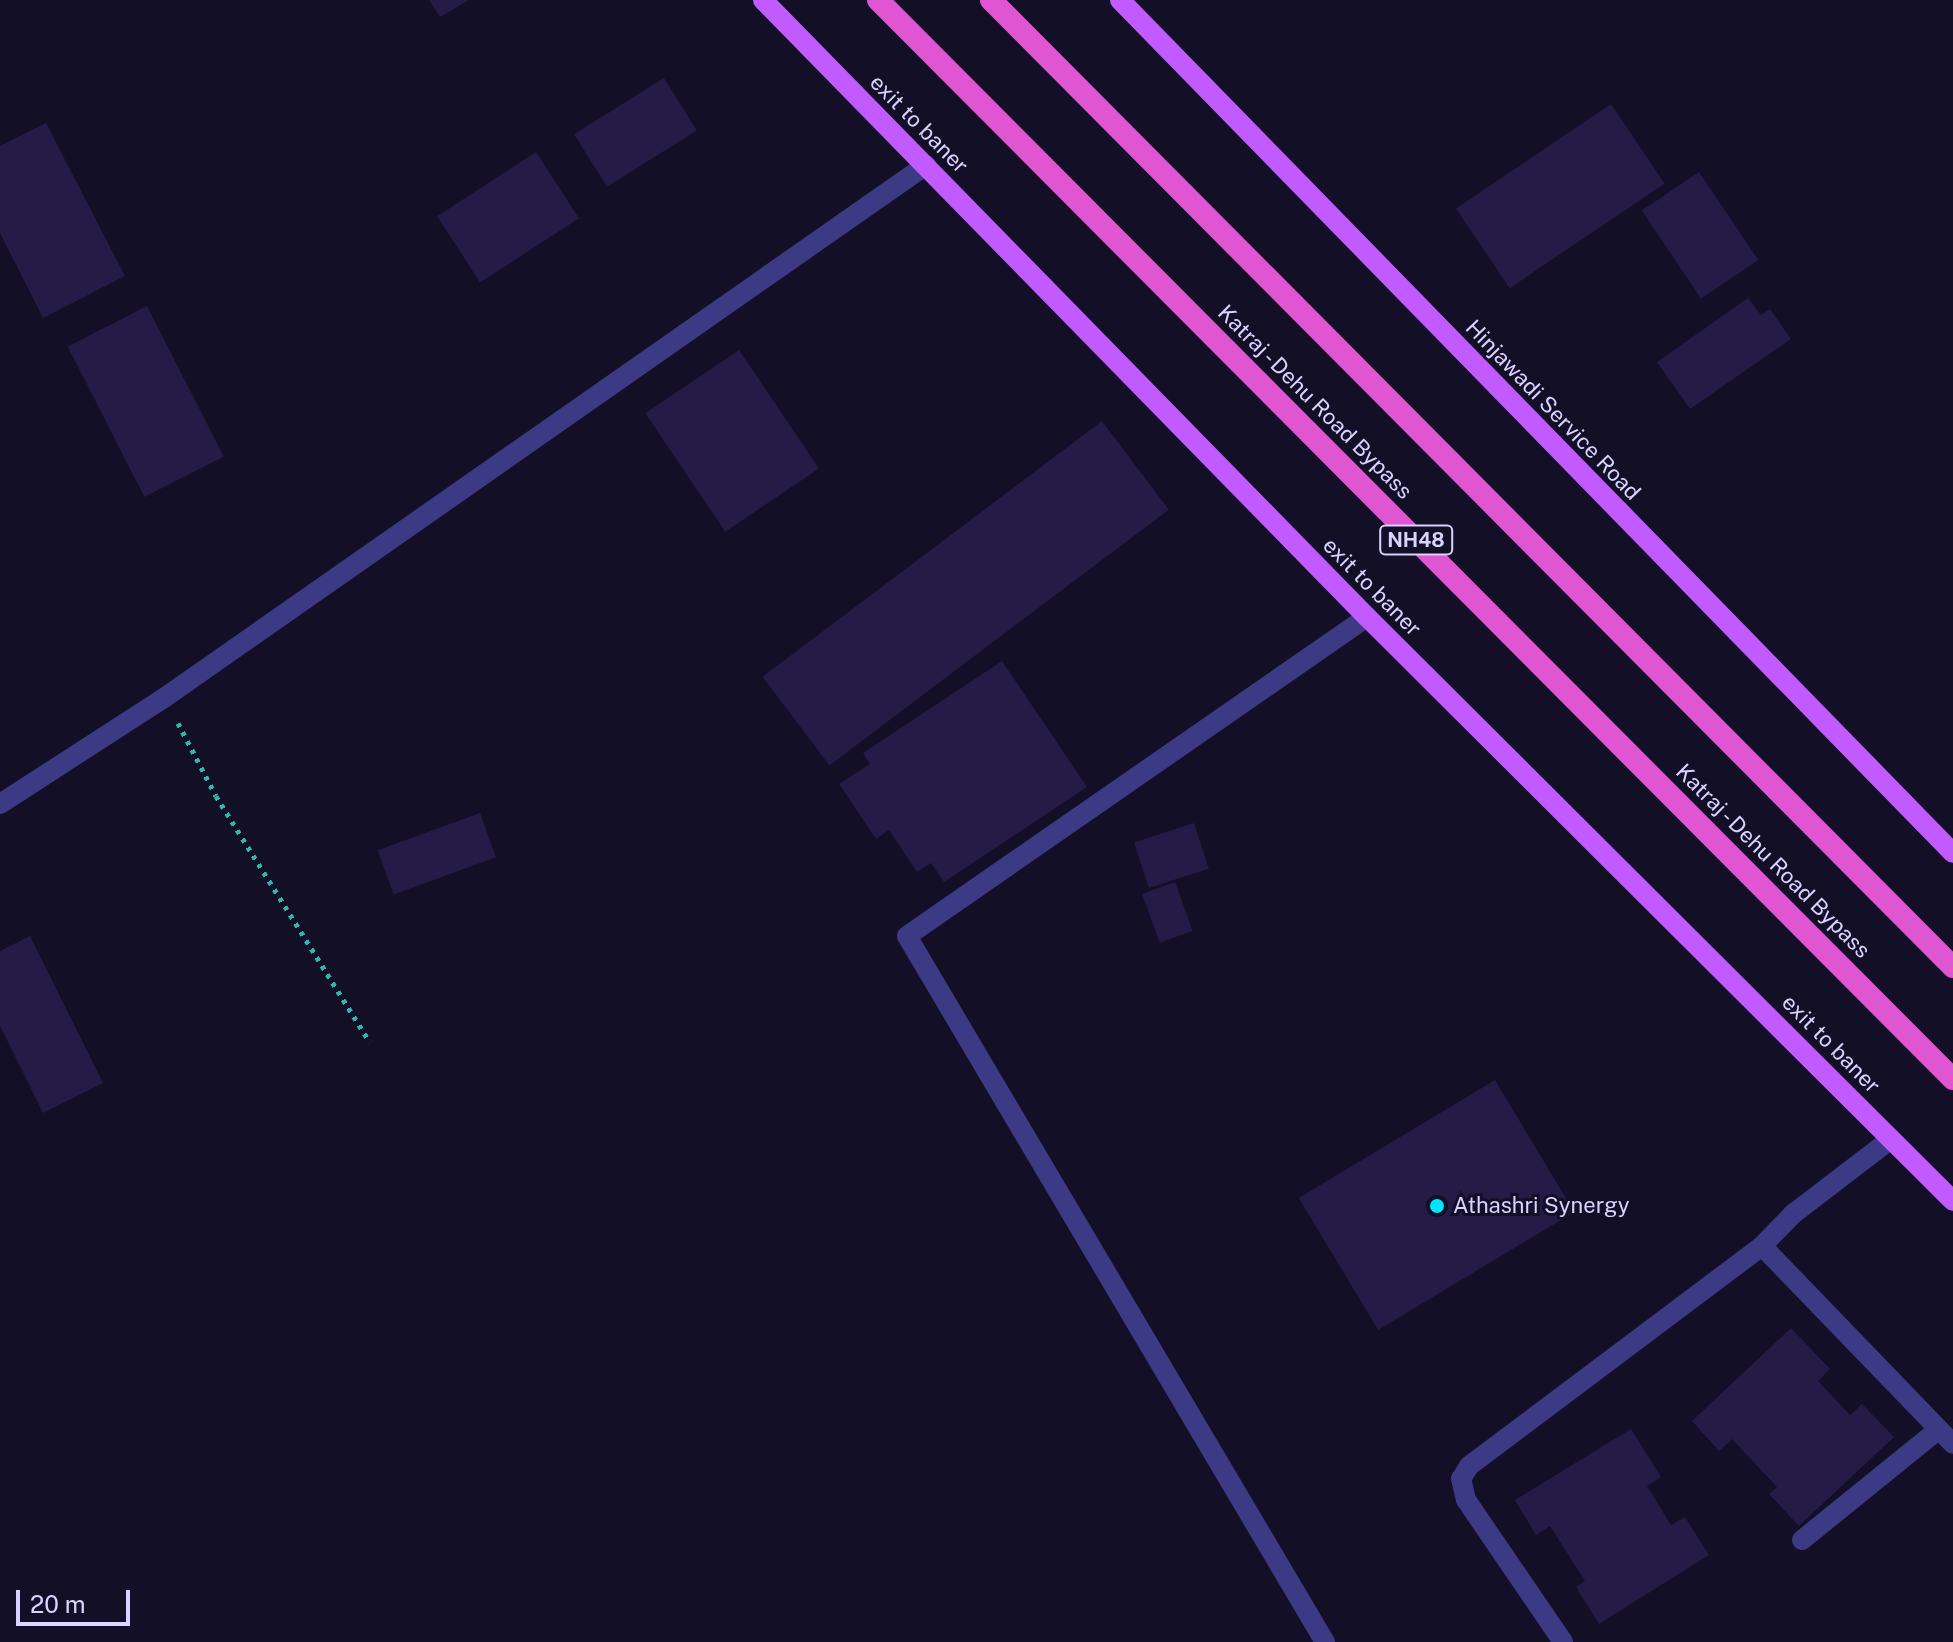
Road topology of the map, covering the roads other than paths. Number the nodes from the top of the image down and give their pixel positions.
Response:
1 (763, 0) edge
2 (878, 0) edge
3 (991, 0) edge
4 (1120, 0) edge
5 (926, 165) junction
6 (1367, 617) junction
7 (0, 804) edge
8 (1953, 853) edge
9 (1953, 967) edge
10 (1953, 1079) edge
11 (1891, 1139) junction
12 (1953, 1201) edge
13 (1762, 1246) junction
14 (1946, 1436) edge
15 (1802, 1540) dead end
16 (1325, 1642) edge
17 (1563, 1642) edge

1 - 5 main road, exit to baner
2 - 10 highway, Katraj - Dehu Road Bypass / NH48
3 - 9 highway
4 - 8 main road, Hinjawadi Service Road
5 - 6 main road, exit to baner
5 - 7 street
6 - 11 main road, exit to baner
6 - 16 street
11 - 12 main road, exit to baner
11 - 13 street
13 - 14 street
13 - 17 street
14 - 15 street

